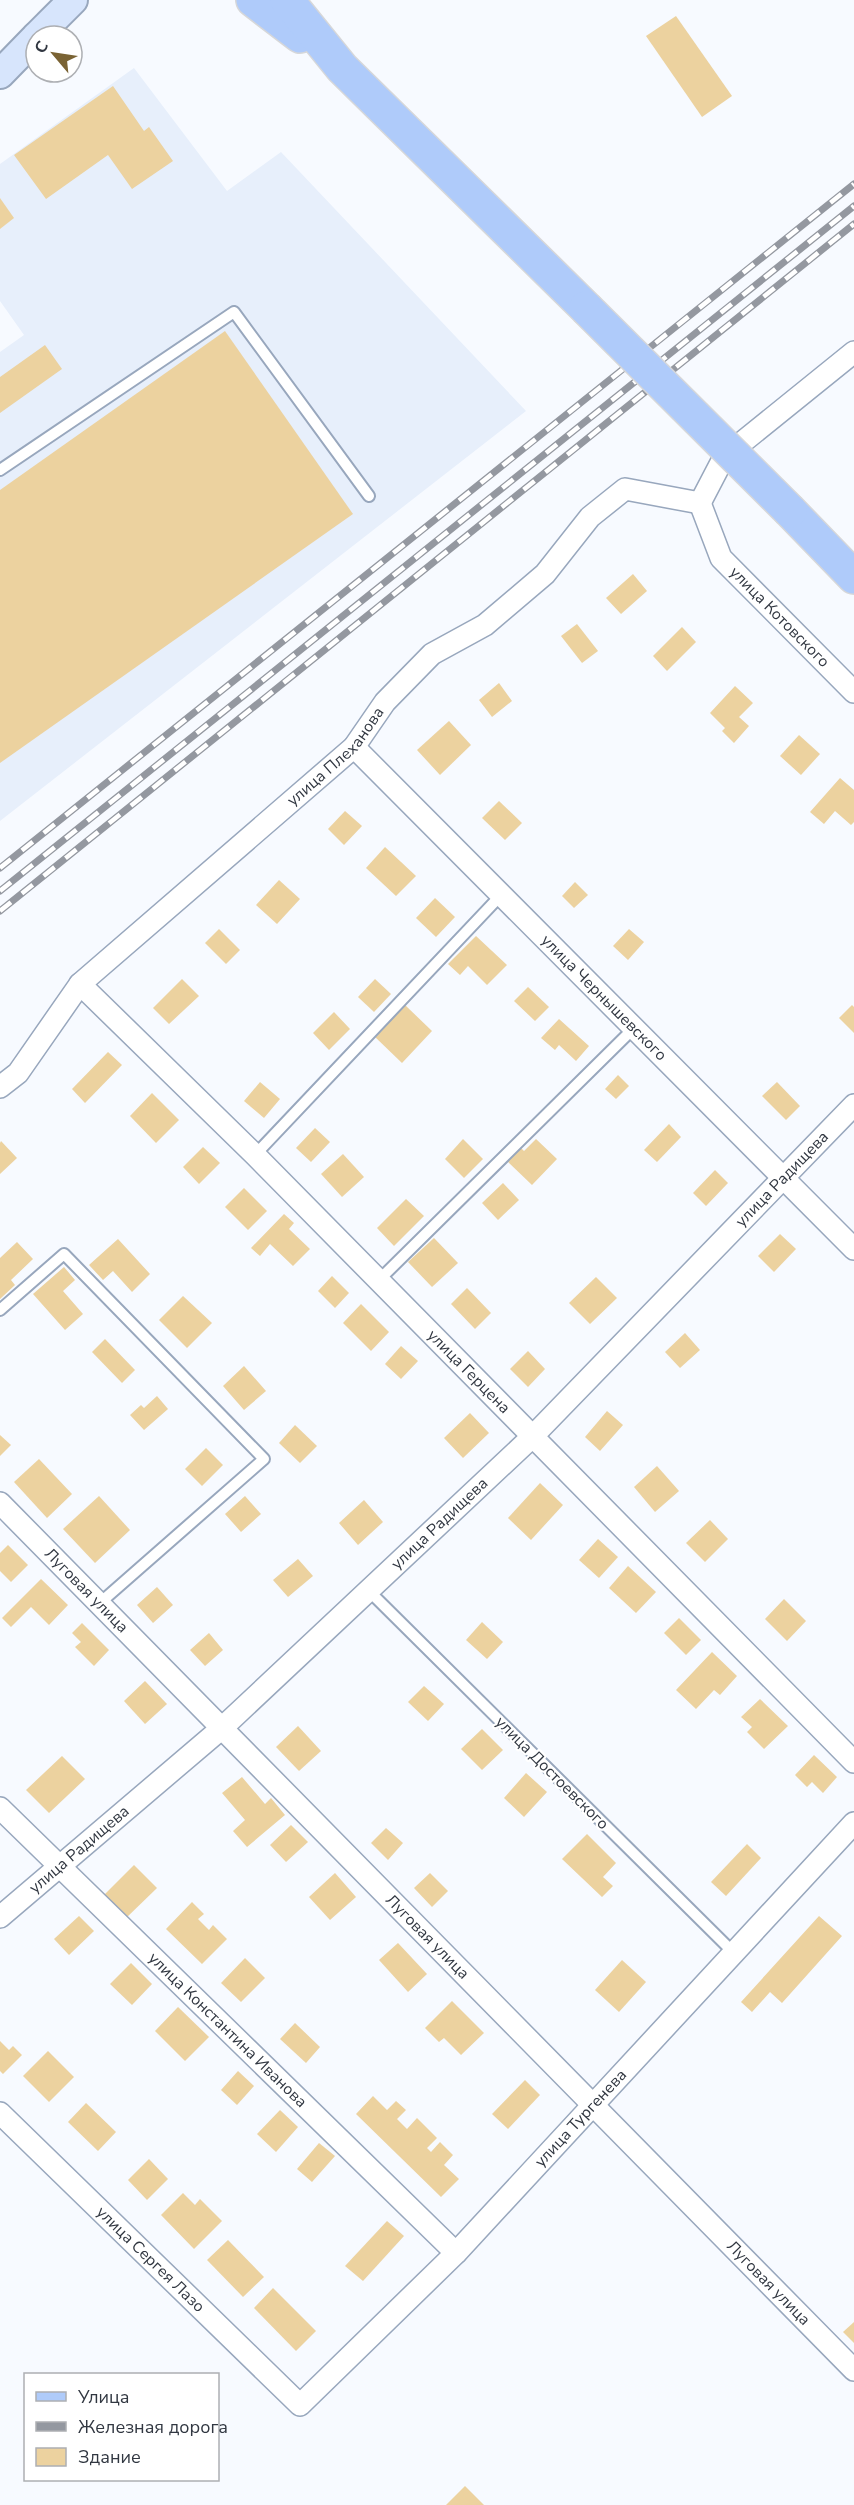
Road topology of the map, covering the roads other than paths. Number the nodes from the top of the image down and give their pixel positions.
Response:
1 (253, 0) edge
2 (286, 0) edge
3 (72, 4) edge
4 (51, 24) edge
5 (24, 50) edge
6 (342, 68) junction
7 (0, 74) edge
8 (854, 352) edge
9 (0, 470) edge
10 (369, 496) dead end
11 (700, 503) junction
12 (854, 577) edge
13 (854, 692) edge
14 (354, 747) junction
15 (502, 893) junction
16 (80, 984) junction
17 (633, 1029) junction
18 (0, 1087) edge
19 (854, 1105) edge
20 (255, 1155) junction
21 (784, 1177) junction
22 (854, 1249) edge
23 (379, 1280) junction
24 (0, 1310) edge
25 (532, 1437) junction
26 (0, 1503) edge
27 (369, 1591) junction
28 (100, 1602) junction
29 (222, 1728) junction
30 (854, 1762) edge
31 (0, 1808) edge
32 (854, 1823) edge
33 (58, 1866) junction
34 (0, 1917) edge
35 (735, 1954) junction
36 (591, 2105) junction
37 (0, 2113) edge
38 (456, 2253) junction
39 (854, 2370) edge
40 (300, 2406) joint

1 - 6 main road
2 - 6 main road
3 - 4 main road
5 - 7 main road
6 - 12 main road, bridge
8 - 11 street
9 - 10 lane
11 - 13 street, улица Котовского
11 - 14 street, улица Плеханова
14 - 15 street, улица Чернышевского
14 - 16 street, улица Плеханова
15 - 17 street, улица Чернышевского
15 - 20 lane
16 - 18 street, улица Плеханова
16 - 20 street, улица Герцена
17 - 21 street, улица Чернышевского
17 - 23 lane
19 - 21 street, улица Радищева
20 - 23 street, улица Герцена
21 - 22 street, улица Чернышевского
21 - 25 street, улица Радищева
23 - 25 street, улица Герцена
24 - 28 lane
25 - 27 street, улица Радищева
25 - 30 street, улица Герцена
26 - 28 street, Луговая улица
27 - 29 street, улица Радищева
27 - 35 lane, улица Достоевского
28 - 29 street, Луговая улица
29 - 33 street, улица Радищева
29 - 36 street, Луговая улица
31 - 33 street, улица Константина Иванова
32 - 35 street, улица Тургенева
33 - 34 street, улица Радищева
33 - 38 street, улица Константина Иванова
35 - 36 street, улица Тургенева
36 - 38 street, улица Тургенева
36 - 39 street, Луговая улица
37 - 40 street, улица Сергея Лазо
38 - 40 street, улица Тургенева

